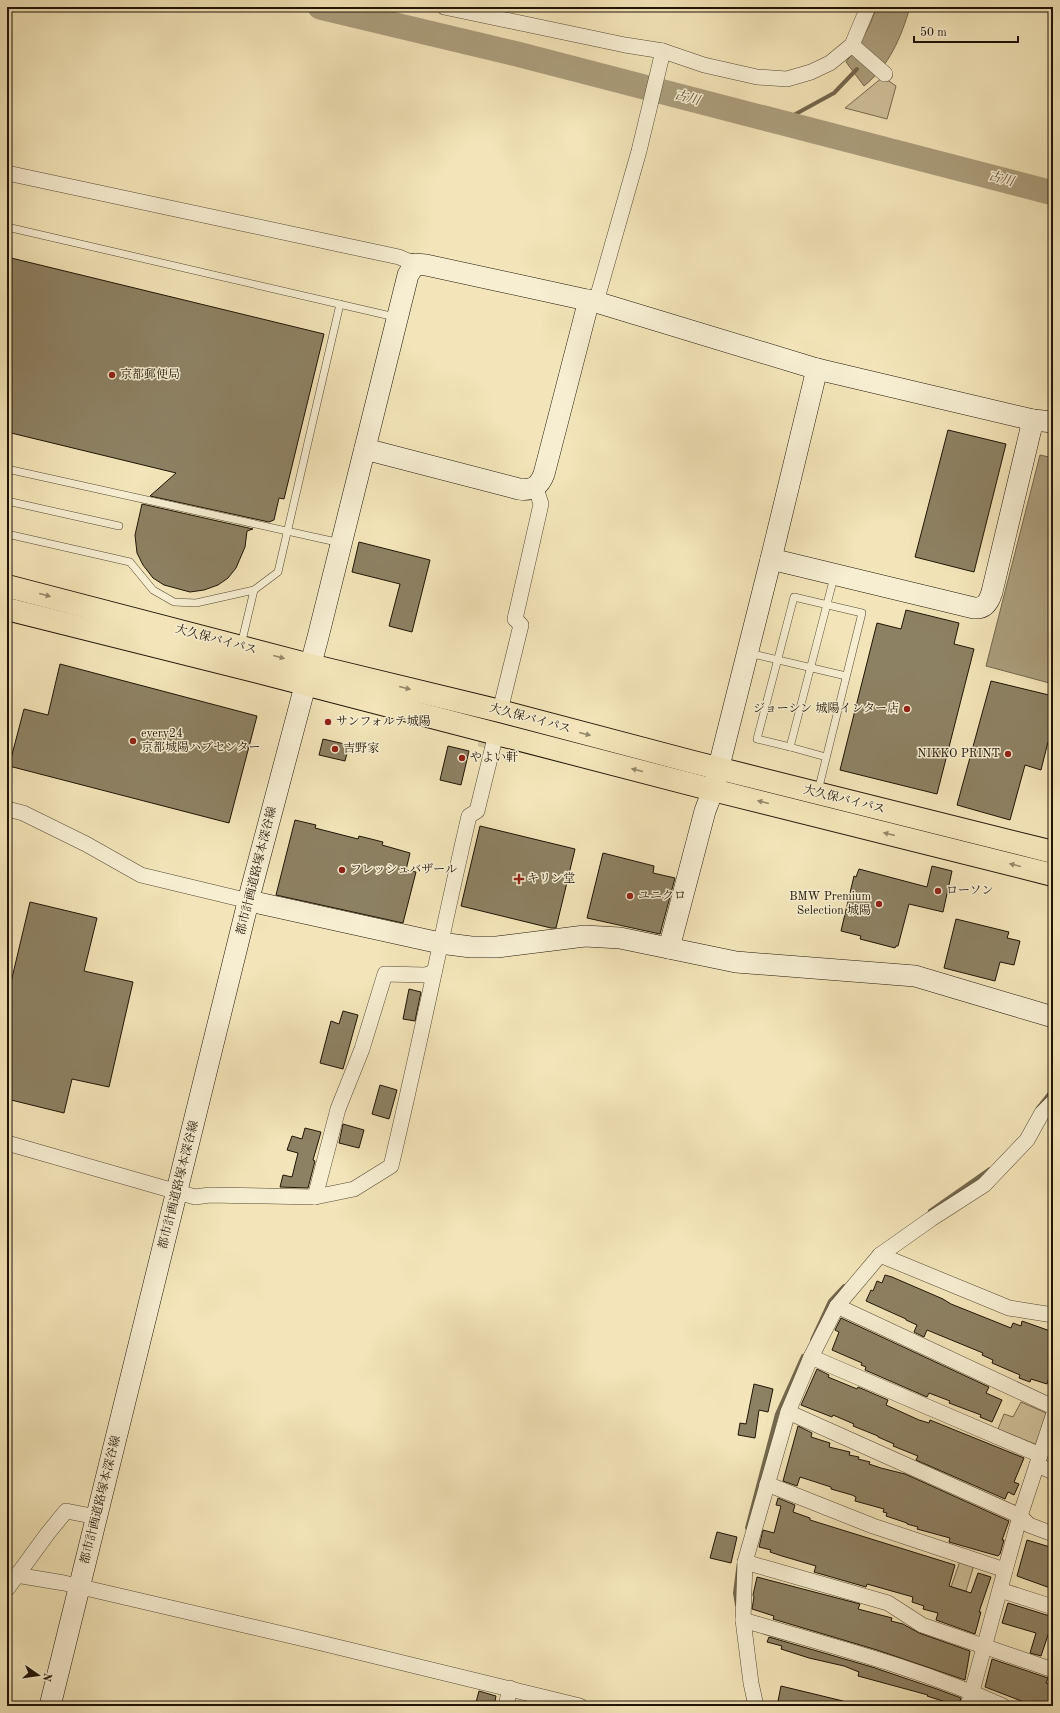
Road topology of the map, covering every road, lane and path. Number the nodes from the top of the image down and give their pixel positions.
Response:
1 (444, 7) edge
2 (868, 7) edge
3 (852, 45) junction
4 (663, 51) junction
5 (885, 74) dead end
6 (7, 173) edge
7 (7, 227) edge
8 (415, 264) junction
9 (592, 301) junction
10 (340, 304) junction
11 (398, 317) junction
12 (816, 369) junction
13 (1043, 421) edge
14 (365, 449) junction
15 (7, 469) edge
16 (536, 488) junction
17 (7, 501) edge
18 (118, 526) dead end
19 (289, 531) junction
20 (7, 534) edge
21 (342, 543) junction
22 (771, 559) junction
23 (834, 575) junction
24 (7, 586) edge
25 (254, 590) junction
26 (827, 604) junction
27 (8, 610) edge
28 (241, 647) junction
29 (747, 652) junction
30 (778, 660) junction
31 (810, 668) junction
32 (307, 674) junction
33 (846, 676) junction
34 (499, 701) junction
35 (490, 741) junction
36 (790, 747) junction
37 (826, 757) junction
38 (718, 768) junction
39 (713, 790) junction
40 (817, 793) junction
41 (7, 809) edge
42 (1053, 852) edge
43 (1053, 874) edge
44 (249, 901) junction
45 (440, 943) junction
46 (669, 948) junction
47 (434, 972) junction
48 (1053, 1017) edge
49 (1053, 1102) edge
50 (7, 1143) edge
51 (177, 1191) junction
52 (314, 1197) junction
53 (880, 1255) junction
54 (837, 1306) junction
55 (1053, 1314) edge
56 (811, 1357) junction
57 (1053, 1407) edge
58 (788, 1412) junction
59 (1053, 1416) edge
60 (1038, 1460) junction
61 (1053, 1472) edge
62 (767, 1484) junction
63 (1020, 1516) junction
64 (97, 1517) junction
65 (1053, 1534) edge
66 (745, 1562) junction
67 (1005, 1570) junction
68 (12, 1574) edge
69 (80, 1586) junction
70 (7, 1589) edge
71 (1000, 1590) junction
72 (1053, 1607) edge
73 (743, 1620) junction
74 (986, 1646) junction
75 (1053, 1670) edge
76 (510, 1688) junction
77 (970, 1699) edge
78 (50, 1706) edge
79 (506, 1706) edge
80 (580, 1706) edge
81 (756, 1706) edge
82 (1003, 1706) edge

1 - 4 street
2 - 3 street
3 - 4 street
3 - 5 street
4 - 9 street
6 - 8 street
7 - 10 lane
8 - 9 street
8 - 11 street, 都市計画道路塚本深谷線
9 - 12 street
9 - 16 street
10 - 11 lane
10 - 19 lane
11 - 14 street, 都市計画道路塚本深谷線
12 - 13 street
12 - 22 street
13 - 23 street
14 - 16 street
14 - 21 street, 都市計画道路塚本深谷線
15 - 19 lane
16 - 34 street
17 - 18 lane
19 - 21 lane
19 - 25 lane
20 - 25 lane
21 - 32 street, 都市計画道路塚本深谷線
22 - 23 street
22 - 29 street
23 - 26 lane
24 -> 28 highway, 大久保バイパス
25 - 28 lane
26 - 30 lane
26 - 31 lane
26 - 33 lane
27 - 32 highway, 大久保バイパス
28 -> 32 highway, 大久保バイパス
29 - 30 lane
29 - 38 street
30 - 31 lane
30 - 36 lane
31 - 33 lane
31 - 36 lane
32 -> 34 highway, 大久保バイパス
32 - 35 highway, 大久保バイパス
32 - 44 street, 都市計画道路塚本深谷線
33 - 37 lane
34 -> 38 highway, 大久保バイパス
39 -> 35 highway, 大久保バイパス
35 - 45 street
36 - 37 lane
37 - 40 lane
38 - 39 street
38 - 40 highway, 大久保バイパス
43 -> 39 highway, 大久保バイパス
39 - 46 street
40 - 42 highway, 大久保バイパス
41 - 44 street
44 - 45 street
44 - 51 street, 都市計画道路塚本深谷線
45 - 46 street
45 - 47 street
46 - 48 street
47 - 52 street
47 - 52 street
49 - 53 street
50 - 51 street
51 - 52 street
51 - 64 street, 都市計画道路塚本深谷線
53 - 54 street
53 - 55 street
54 - 56 street
54 - 57 street
56 - 58 street
56 - 60 street
58 - 62 street
58 - 63 street
59 - 60 street
60 - 61 street
60 - 63 street
62 - 66 street
62 - 67 street
63 - 65 street
63 - 67 street
64 - 68 street
64 - 69 street, 都市計画道路塚本深谷線
66 - 73 street
66 - 74 street
67 - 71 street
68 - 69 street
68 - 70 street
69 - 76 street
69 - 78 street, 都市計画道路塚本深谷線
71 - 72 street
71 - 74 street
73 - 77 street
73 - 81 street
74 - 75 street
74 - 77 street
76 - 79 street
76 - 80 street
77 - 82 street

